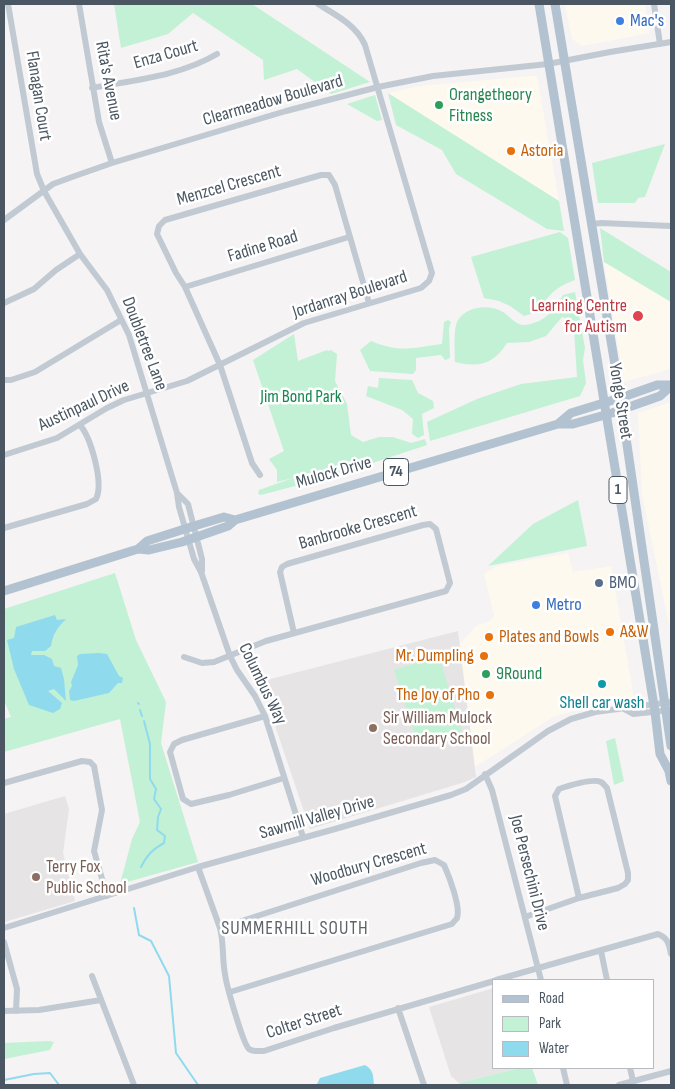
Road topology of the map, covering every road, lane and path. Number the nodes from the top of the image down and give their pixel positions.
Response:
1 (8, 4) edge
2 (79, 4) edge
3 (318, 4) edge
4 (539, 4) edge
5 (555, 4) edge
6 (654, 4) edge
7 (671, 42) edge
8 (660, 44) junction
9 (217, 54) dead end
10 (566, 61) junction
11 (548, 64) junction
12 (378, 87) junction
13 (92, 88) junction
14 (112, 163) junction
15 (44, 191) junction
16 (4, 220) edge
17 (592, 224) junction
18 (671, 226) edge
19 (349, 237) junction
20 (80, 254) junction
21 (185, 287) junction
22 (4, 303) edge
23 (369, 303) junction
24 (121, 320) junction
25 (220, 365) junction
26 (4, 380) edge
27 (671, 386) edge
28 (148, 394) junction
29 (620, 398) junction
30 (604, 403) junction
31 (622, 409) junction
32 (606, 416) junction
33 (558, 424) junction
34 (80, 425) junction
35 (4, 455) edge
36 (260, 475) dead end
37 (235, 520) junction
38 (190, 527) junction
39 (4, 528) edge
40 (192, 538) junction
41 (138, 550) junction
42 (4, 591) edge
43 (294, 633) junction
44 (184, 656) dead end
45 (230, 656) junction
46 (669, 706) edge
47 (654, 708) junction
48 (265, 716) junction
49 (671, 746) edge
50 (671, 758) edge
51 (485, 774) junction
52 (670, 776) edge
53 (284, 778) junction
54 (4, 784) edge
55 (303, 837) junction
56 (198, 867) junction
57 (107, 896) junction
58 (579, 898) junction
59 (525, 917) junction
60 (4, 928) edge
61 (220, 928) junction
62 (4, 942) edge
63 (601, 950) junction
64 (671, 954) edge
65 (538, 969) junction
66 (92, 976) dead end
67 (502, 979) edge
68 (540, 979) edge
69 (608, 979) edge
70 (492, 982) edge
71 (230, 992) junction
72 (101, 1000) junction
73 (398, 1008) junction
74 (4, 1011) edge
75 (16, 1011) junction
76 (563, 1069) edge
77 (630, 1069) edge
78 (671, 1071) edge
79 (633, 1081) junction
80 (134, 1085) edge
81 (424, 1085) edge
82 (567, 1085) edge
83 (620, 1085) edge

1 - 15 street, Flanagan Court
2 - 13 street, Rita's Avenue
3 - 12 street
4 - 11 main road, Yonge Street / 1
5 - 10 main road, Yonge Street / 1
6 - 8 street
7 - 8 street, Clearmeadow Boulevard
8 - 10 street, Clearmeadow Boulevard
9 - 13 street, Enza Court
10 - 11 street, Clearmeadow Boulevard
10 - 17 main road, Yonge Street / 1
11 - 12 street, Clearmeadow Boulevard
11 - 30 main road, Yonge Street / 1
12 - 14 street, Clearmeadow Boulevard
12 - 23 street, Jordanray Boulevard
13 - 14 street, Rita's Avenue
14 - 15 street, Clearmeadow Boulevard
15 - 16 street, Clearmeadow Boulevard
15 - 20 street, Doubletree Lane
17 - 18 street
17 - 29 main road, Yonge Street / 1
19 - 21 street, Fadine Road
19 - 21 street, Menzcel Crescent
19 - 23 street, Menzcel Crescent
20 - 22 street
20 - 24 street, Doubletree Lane
21 - 25 street, Menzcel Crescent
23 - 25 street, Jordanray Boulevard
24 - 26 street
24 - 28 street, Doubletree Lane
25 - 28 street, Jordanray Boulevard
25 - 36 street, Menzcel Crescent
27 - 29 main road, Mulock Drive / 74
27 - 31 main road, Mulock Drive / 74
28 - 34 street, Austinpaul Drive
28 - 38 street, Doubletree Lane
29 - 30 main road, Mulock Drive / 74
29 - 31 main road, Yonge Street / 1
30 - 32 main road, Yonge Street / 1
30 - 33 main road, Mulock Drive / 74
31 - 32 main road, Mulock Drive / 74
31 - 46 main road, Yonge Street / 1
32 - 33 main road, Mulock Drive / 74
32 - 47 main road, Yonge Street / 1
33 - 37 main road, Mulock Drive / 74
34 - 35 street, Austinpaul Drive
34 - 39 street
37 - 38 main road, Mulock Drive / 74
37 - 40 main road, Mulock Drive / 74
38 - 40 street, Columbus Way
38 - 41 main road, Mulock Drive / 74
40 - 41 main road, Mulock Drive / 74
40 - 45 street, Columbus Way
41 - 42 main road, Mulock Drive / 74
43 - 43 street, Banbrooke Crescent
43 - 45 street, Banbrooke Crescent
44 - 45 street, Banbrooke Crescent
45 - 48 street, Columbus Way
46 - 47 street, Sawmill Valley Drive
46 - 49 main road, Yonge Street / 1
47 - 51 street, Sawmill Valley Drive
47 - 52 main road, Yonge Street / 1
48 - 53 street, Columbus Way
48 - 53 street
50 - 52 main road, Yonge Street / 1
51 - 55 street, Sawmill Valley Drive
51 - 59 street, Joe Persechini Drive
53 - 55 street, Columbus Way
54 - 57 street
55 - 56 street, Sawmill Valley Drive
56 - 57 street, Sawmill Valley Drive
56 - 61 street, Colter Street
57 - 60 street, Sawmill Valley Drive
58 - 58 street
58 - 59 street
59 - 65 street, Joe Persechini Drive
61 - 71 street, Colter Street
61 - 71 street, Woodbury Crescent
62 - 75 street
63 - 64 street, Colter Street
63 - 65 street, Colter Street
63 - 69 street
65 - 67 street, Colter Street
65 - 68 street, Joe Persechini Drive
66 - 72 street
70 - 73 street, Colter Street
71 - 73 street, Colter Street
72 - 75 street
72 - 80 street
73 - 81 street
74 - 75 street
76 - 82 street
77 - 79 street
78 - 79 street
79 - 83 street

